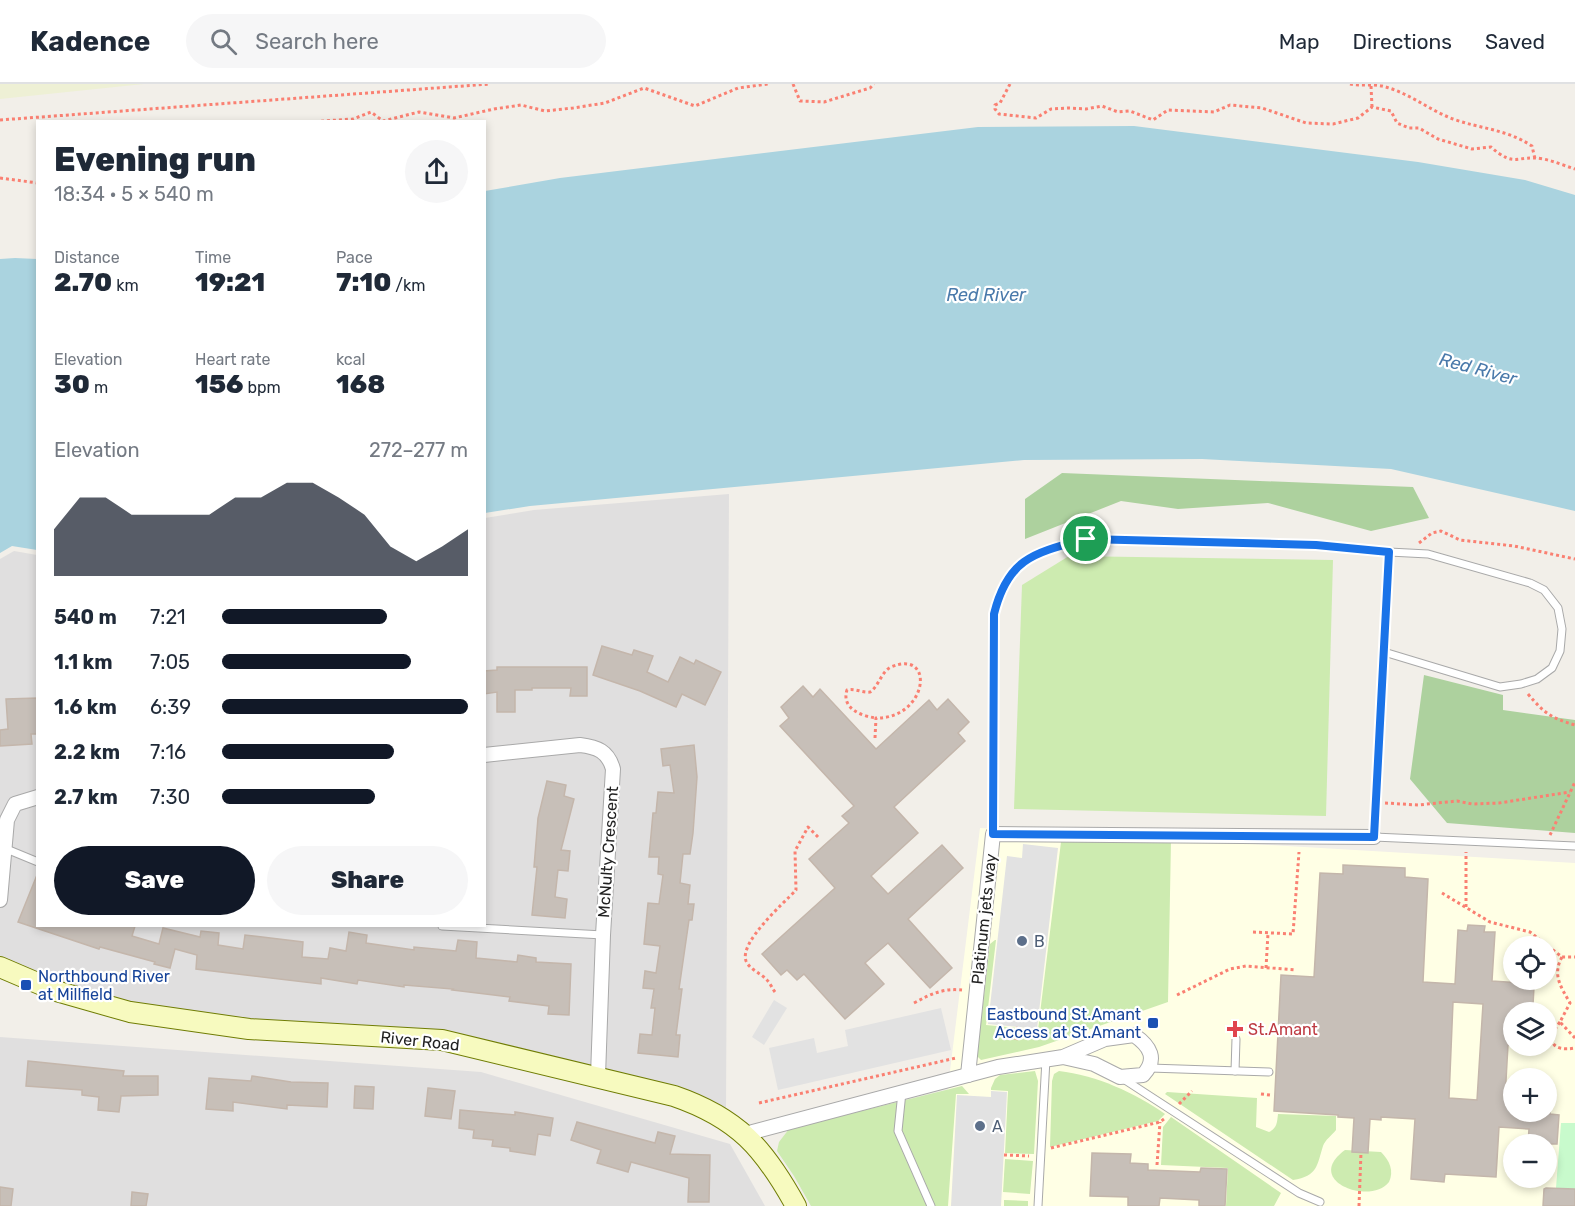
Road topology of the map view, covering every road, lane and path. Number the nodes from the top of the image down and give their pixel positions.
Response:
1 (490, 84) edge
2 (768, 84) edge
3 (793, 84) edge
4 (874, 84) edge
5 (1010, 84) edge
6 (1350, 84) edge
7 (1371, 86) junction
8 (1371, 107) junction
9 (0, 120) edge
10 (338, 120) edge
11 (382, 120) edge
12 (387, 120) edge
13 (1535, 159) junction
14 (1575, 169) edge
15 (0, 178) edge
16 (36, 183) edge
17 (1389, 552) junction
18 (1407, 553) junction
19 (1575, 559) edge
20 (1384, 652) junction
21 (1521, 684) junction
22 (876, 718) junction
23 (1575, 725) edge
24 (875, 738) dead end
25 (486, 755) edge
26 (1575, 782) edge
27 (1570, 792) junction
28 (36, 797) edge
29 (1376, 803) junction
30 (993, 834) junction
31 (818, 837) dead end
32 (1374, 837) junction
33 (1466, 841) junction
34 (1299, 845) dead end
35 (1545, 845) junction
36 (1575, 846) edge
37 (4, 849) junction
38 (36, 861) edge
39 (1442, 893) dead end
40 (0, 900) edge
41 (1466, 908) junction
42 (460, 927) edge
43 (1253, 932) dead end
44 (1268, 933) junction
45 (603, 935) junction
46 (1563, 957) junction
47 (1575, 957) edge
48 (0, 967) edge
49 (1266, 968) junction
50 (1296, 970) dead end
51 (976, 991) junction
52 (775, 992) dead end
53 (1177, 995) dead end
54 (914, 1004) dead end
55 (1560, 1022) junction
56 (1018, 1027) dead end
57 (1573, 1033) edge
58 (1575, 1038) edge
59 (1236, 1039) dead end
60 (1016, 1040) dead end
61 (1575, 1048) edge
62 (969, 1055) junction
63 (1063, 1057) junction
64 (1046, 1059) junction
65 (1150, 1068) junction
66 (1234, 1071) junction
67 (1269, 1072) dead end
68 (968, 1075) junction
69 (598, 1076) junction
70 (1120, 1077) junction
71 (1192, 1091) dead end
72 (902, 1092) junction
73 (1261, 1094) dead end
74 (1270, 1095) dead end
75 (759, 1103) dead end
76 (1173, 1110) junction
77 (1160, 1122) junction
78 (745, 1134) junction
79 (1361, 1152) dead end
80 (1041, 1154) junction
81 (1004, 1155) dead end
82 (1157, 1165) dead end
83 (1320, 1202) dead end
84 (796, 1206) edge
85 (931, 1206) edge
86 (1038, 1206) edge
87 (1359, 1206) edge

1 - 9 path
2 - 12 path
3 - 4 path
5 - 8 path
6 - 7 path
7 - 8 path
7 - 13 path
8 - 13 path
10 - 11 path
13 - 14 path
15 - 16 path
17 - 18 lane
17 - 20 lane
17 - 30 lane
18 - 19 path
18 - 21 lane
20 - 21 lane
20 - 29 lane
21 - 23 path
22 - 22 path
22 - 24 path
25 - 45 street, McNulty Crescent
26 - 27 path
27 - 29 path
27 - 35 path
28 - 37 street
29 - 32 lane
30 - 32 street
30 - 51 street, Platinum jets way
31 - 52 path
32 - 33 lane
33 - 35 lane
33 - 41 path
34 - 44 path
35 - 36 lane
37 - 38 lane
37 - 40 street
39 - 41 path
41 - 46 path
42 - 45 lane
43 - 44 path
44 - 49 path
45 - 69 street, McNulty Crescent
46 - 47 path
46 - 55 path
48 - 69 street, River Road
49 - 50 path
49 - 53 path
51 - 54 path
51 - 62 street, Platinum jets way
55 - 57 path
55 - 61 path
56 - 60 path
57 - 58 path
59 - 66 lane
62 - 68 street, Platinum jets way
62 - 75 path
63 - 64 street
63 - 65 street
63 - 70 street
64 - 68 street
64 - 80 lane
65 - 66 lane
65 - 70 street
66 - 67 lane
68 - 72 street
69 - 78 street, River Road
70 - 76 lane
71 - 76 path
72 - 78 street
72 - 85 lane
73 - 74 path
76 - 77 path
76 - 83 lane
77 - 80 path
77 - 82 path
78 - 84 street, River Road
79 - 87 path
80 - 81 path
80 - 86 lane

